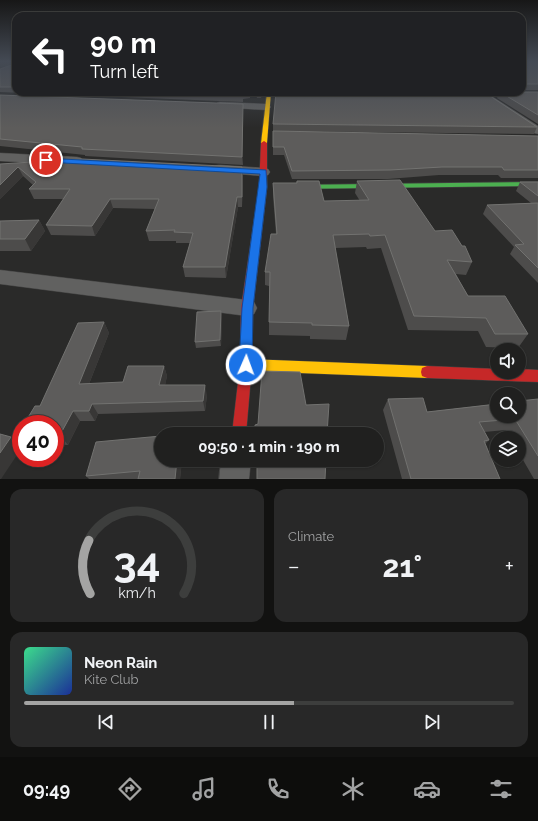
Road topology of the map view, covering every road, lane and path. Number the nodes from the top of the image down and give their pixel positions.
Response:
1 (526, 94) edge
2 (538, 94) edge
3 (268, 96) edge
4 (484, 96) edge
5 (212, 105) edge
6 (266, 107) junction
7 (535, 136) edge
8 (0, 157) edge
9 (88, 162) edge
10 (208, 169) edge
11 (263, 172) junction
12 (538, 184) edge
13 (271, 187) junction
14 (0, 277) edge
15 (247, 308) junction
16 (246, 365) junction
17 (538, 376) edge
18 (239, 427) edge
19 (235, 467) edge
20 (234, 479) edge

1 - 2 street
3 - 6 street
4 - 7 street
5 - 6 street
6 - 11 street
8 - 9 street
10 - 11 street
11 - 13 street
12 - 13 street
13 - 15 street
14 - 15 street
15 - 16 street
16 - 17 street
16 - 18 street
19 - 20 street

